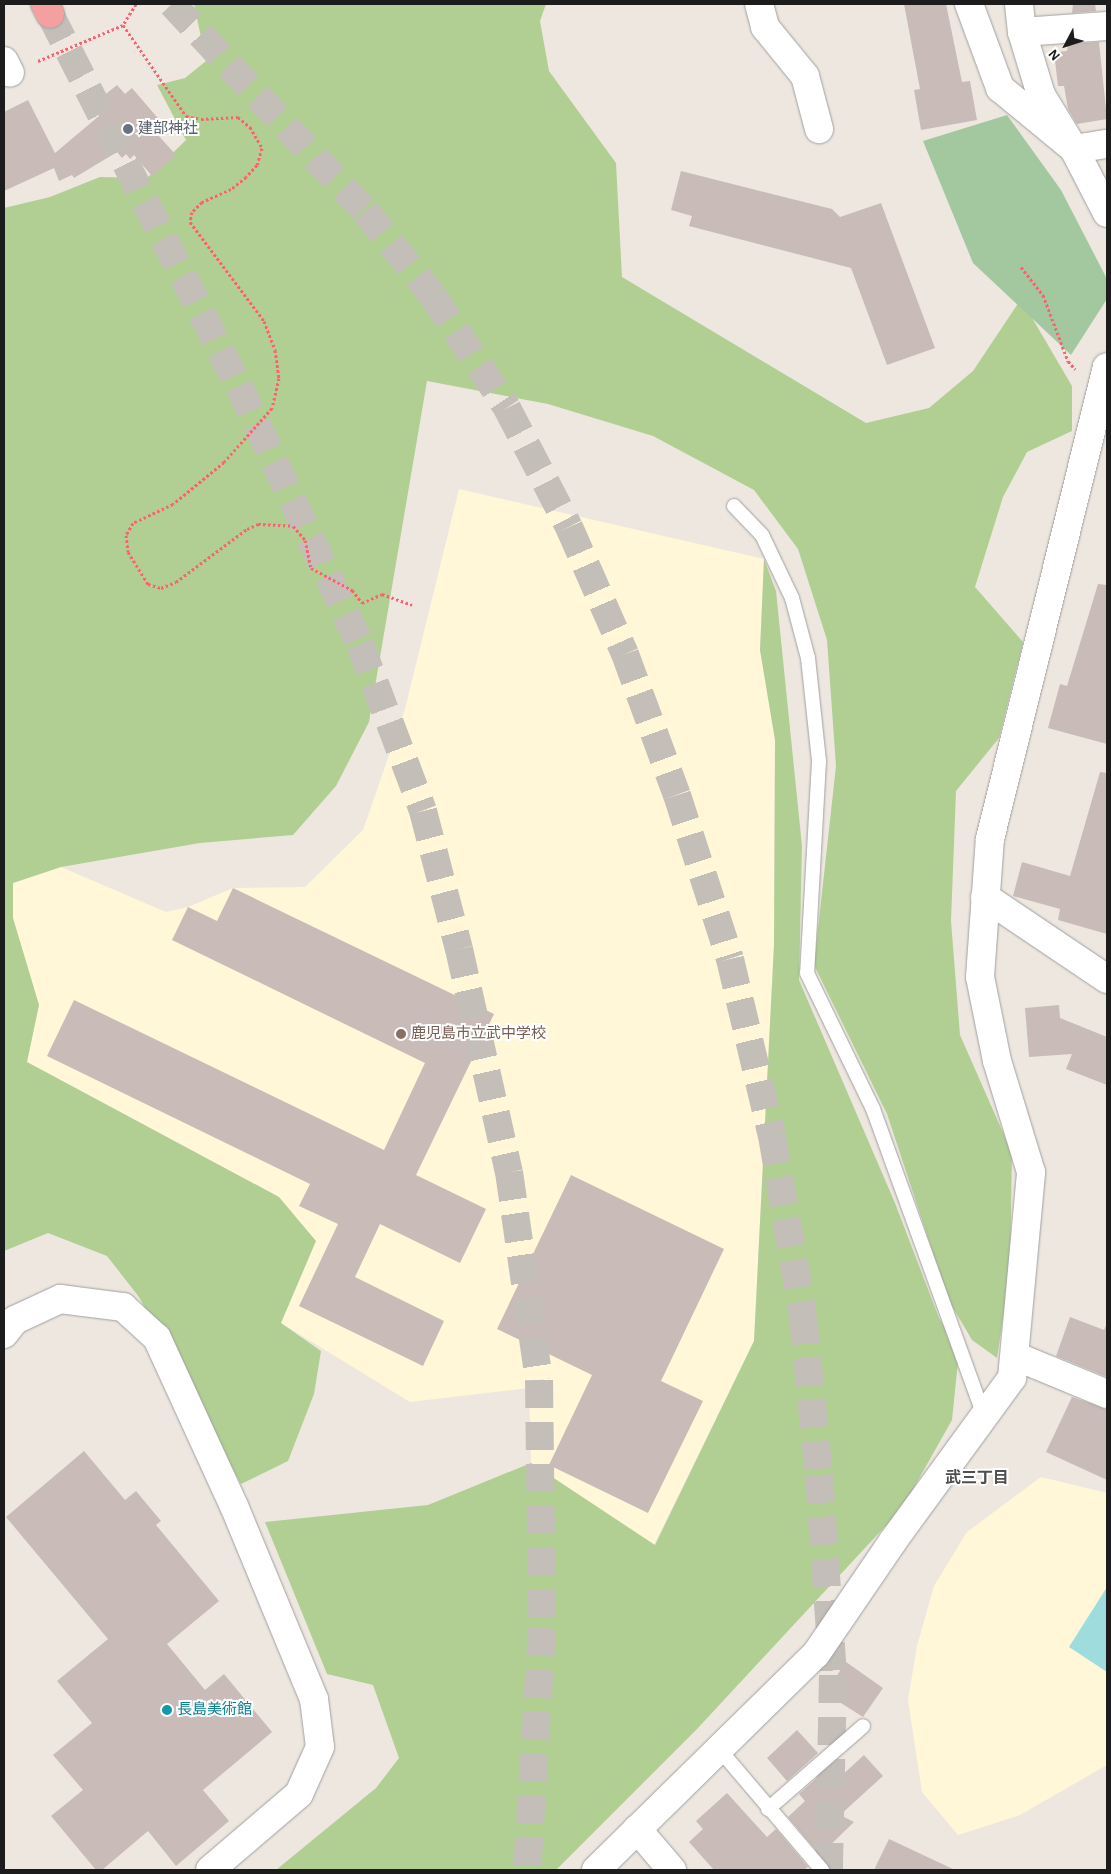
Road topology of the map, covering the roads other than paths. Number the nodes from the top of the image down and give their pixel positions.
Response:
1 (759, 4) edge
2 (970, 4) edge
3 (1019, 4) edge
4 (1107, 26) edge
5 (1022, 32) junction
6 (819, 130) dead end
7 (1107, 144) edge
8 (1074, 149) junction
9 (1107, 213) edge
10 (1107, 366) edge
11 (1099, 410) edge
12 (734, 506) dead end
13 (985, 897) junction
14 (1107, 979) edge
15 (4, 1334) edge
16 (1015, 1356) junction
17 (1107, 1394) edge
18 (984, 1416) junction
19 (863, 1726) dead end
20 (719, 1749) junction
21 (768, 1809) junction
22 (637, 1829) junction
23 (210, 1870) edge
24 (596, 1870) edge
25 (672, 1870) edge
26 (822, 1870) edge

1 - 6 street
2 - 8 street
3 - 5 street
4 - 5 street
5 - 8 street
7 - 8 street
8 - 9 street
10 - 11 street
11 - 13 street
12 - 18 lane
13 - 14 street
13 - 16 street
15 - 23 street
16 - 17 street
16 - 18 street
18 - 20 street
19 - 21 lane
20 - 21 lane
20 - 22 street
21 - 26 lane
22 - 24 street
22 - 25 street

